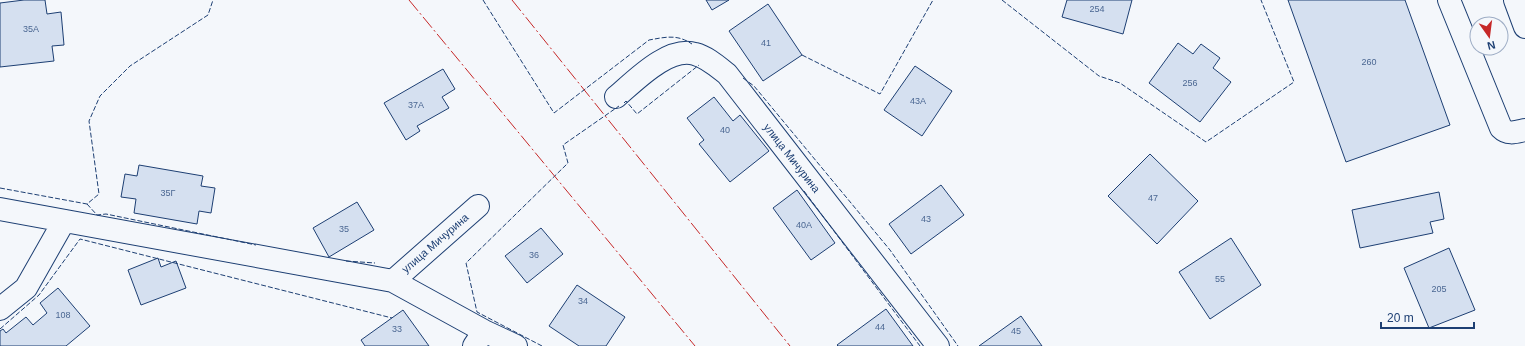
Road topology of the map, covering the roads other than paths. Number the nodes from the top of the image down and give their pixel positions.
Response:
1 (1449, 0) edge
2 (1515, 0) edge
3 (1525, 27) edge
4 (616, 97) dead end
5 (1525, 130) edge
6 (478, 206) dead end
7 (0, 209) edge
8 (64, 221) junction
9 (393, 281) junction
10 (0, 309) edge
11 (479, 338) edge
12 (516, 346) edge
13 (938, 346) edge

1 - 5 street
2 - 3 street
4 - 13 street, улица Мичурина
6 - 9 street, улица Мичурина
7 - 8 street
8 - 9 street
8 - 10 street
9 - 11 street
11 - 12 street

